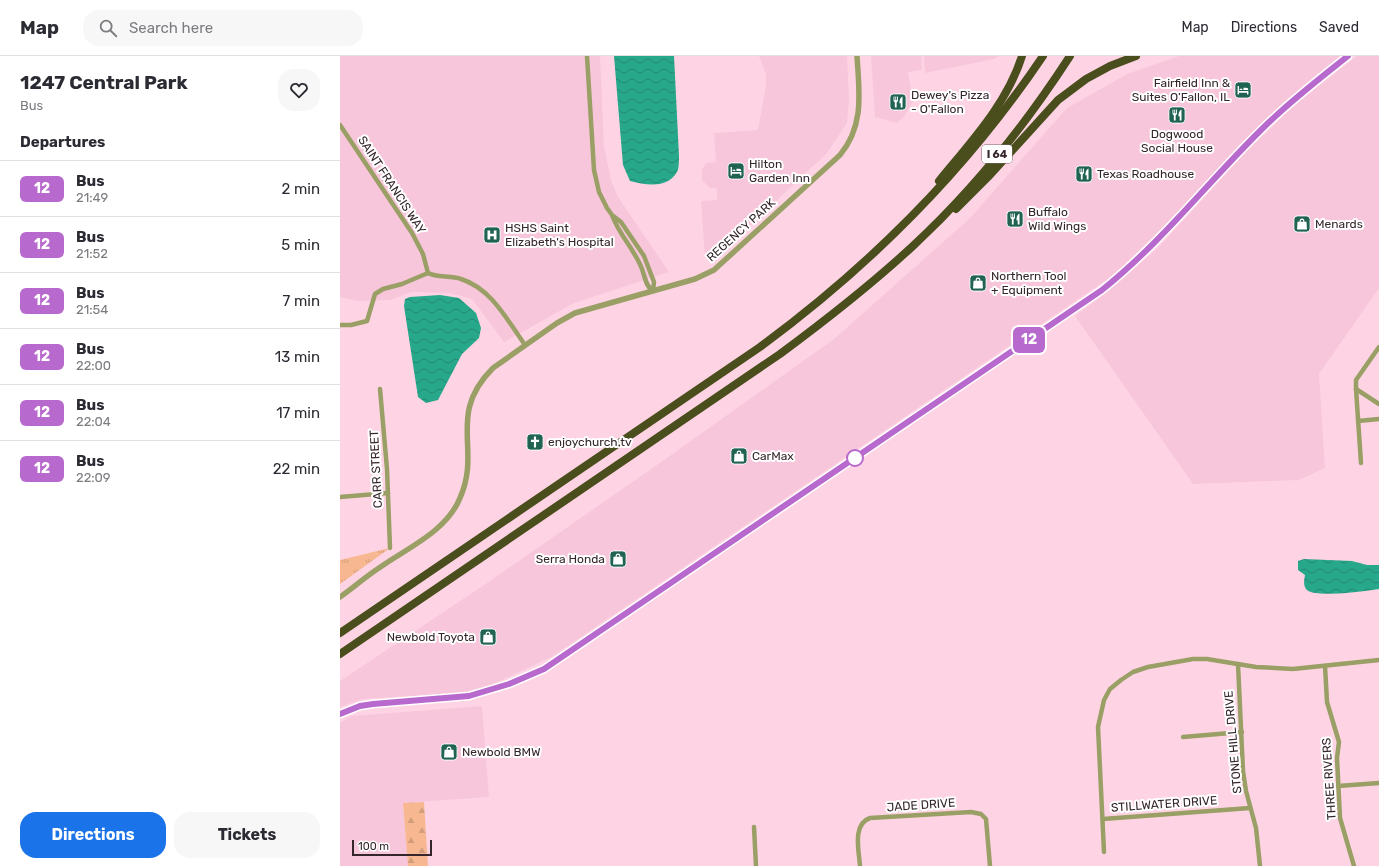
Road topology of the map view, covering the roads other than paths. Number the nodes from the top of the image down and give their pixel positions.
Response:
1 (587, 56) edge
2 (856, 56) edge
3 (1022, 56) edge
4 (1043, 56) edge
5 (1070, 56) edge
6 (1136, 56) edge
7 (1348, 56) edge
8 (340, 125) edge
9 (932, 195) junction
10 (612, 215) junction
11 (915, 244) junction
12 (428, 273) junction
13 (653, 291) junction
14 (340, 325) edge
15 (525, 345) junction
16 (1379, 347) edge
17 (380, 388) dead end
18 (1356, 389) junction
19 (1379, 404) edge
20 (1379, 419) edge
21 (1358, 421) junction
22 (1361, 463) dead end
23 (388, 493) junction
24 (340, 497) edge
25 (390, 548) dead end
26 (340, 598) edge
27 (340, 633) edge
28 (340, 654) edge
29 (1379, 660) edge
30 (1238, 664) junction
31 (1325, 666) junction
32 (340, 714) edge
33 (1242, 732) junction
34 (1183, 737) dead end
35 (1379, 783) edge
36 (1338, 786) junction
37 (1250, 808) junction
38 (1103, 819) junction
39 (754, 827) dead end
40 (1104, 852) dead end
41 (756, 866) edge
42 (860, 866) edge
43 (990, 866) edge
44 (1260, 866) edge
45 (1354, 866) edge

1 - 10 street
2 - 13 street, REGENCY PARK
3 - 9 highway
4 - 9 highway, I 64
5 - 11 highway, I 64
6 - 11 highway
7 - 32 street
8 - 12 street, SAINT FRANCIS WAY
9 - 27 highway, I 64
10 - 13 street
10 - 13 street
11 - 28 highway, I 64
12 - 14 street
12 - 15 street
13 - 15 street, REGENCY PARK
15 - 26 street, REGENCY PARK
16 - 18 street
17 - 23 street, CARR STREET
18 - 19 street
18 - 21 street
20 - 21 street
21 - 22 street
23 - 24 street
23 - 25 street, CARR STREET
29 - 31 street
30 - 31 street
30 - 33 street, STONE HILL DRIVE
30 - 38 street
31 - 36 street, THREE RIVERS
33 - 34 street
33 - 37 street, STONE HILL DRIVE
35 - 36 street
36 - 45 street, THREE RIVERS
37 - 38 street, STILLWATER DRIVE
37 - 44 street, STONE HILL DRIVE
38 - 40 street
39 - 41 street
42 - 43 street, JADE DRIVE

